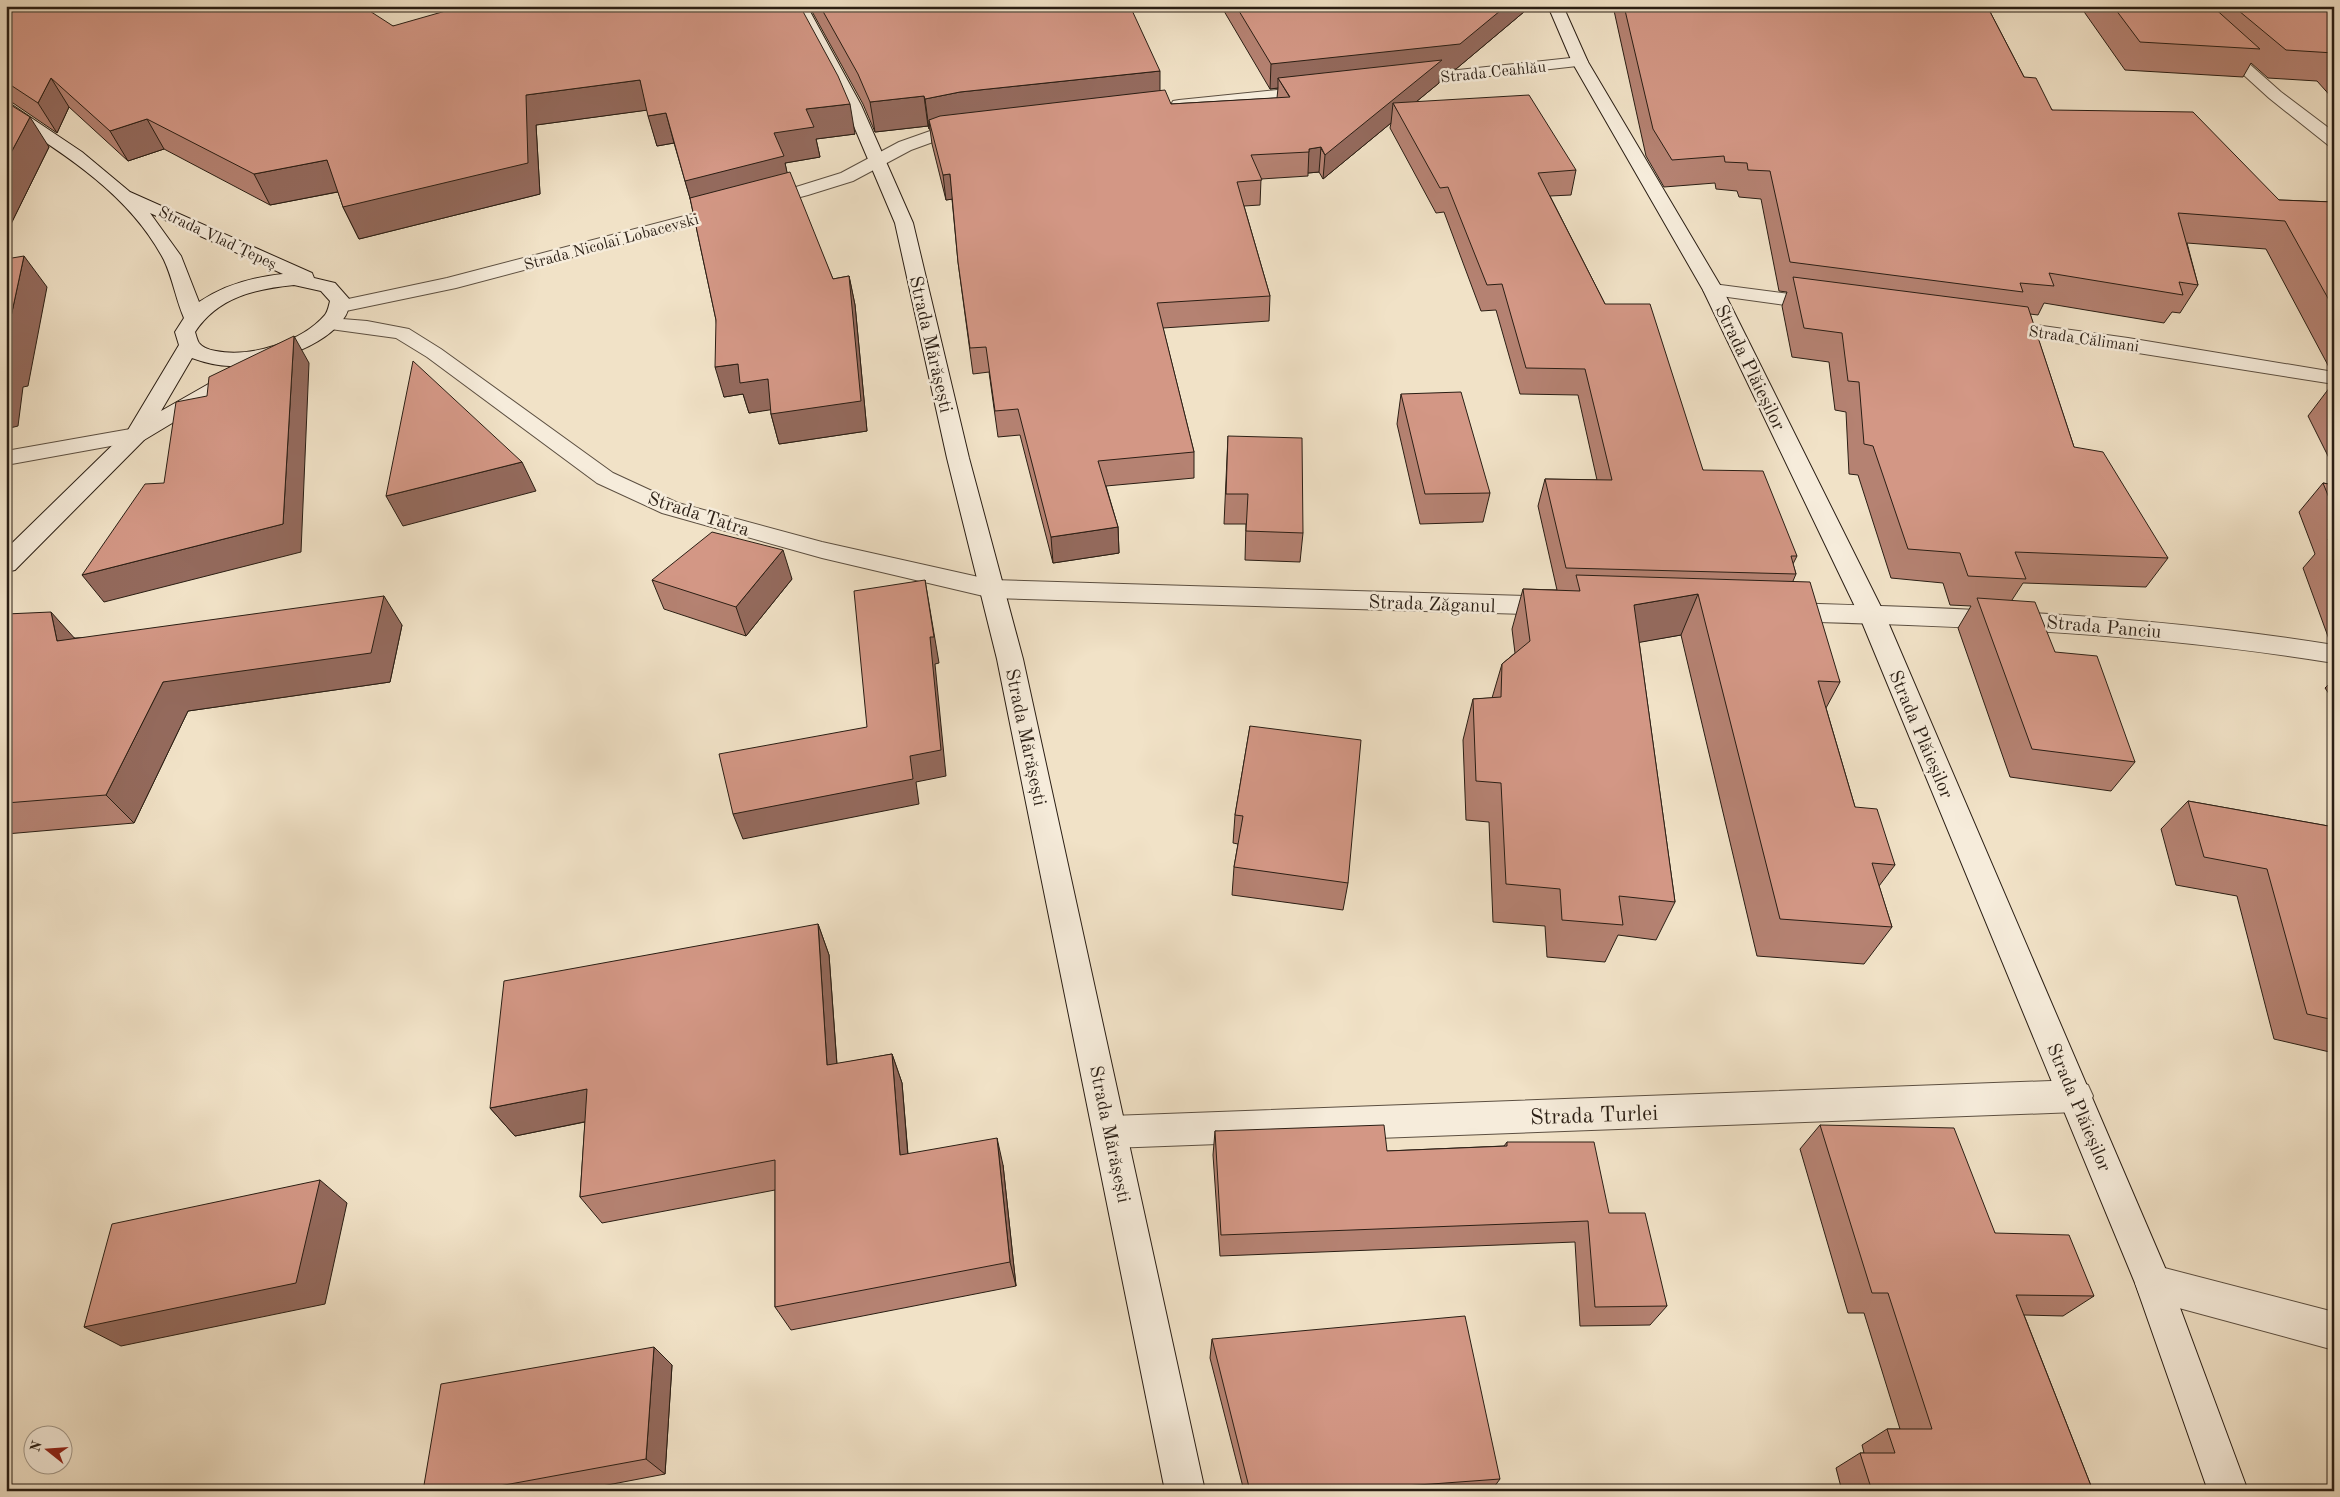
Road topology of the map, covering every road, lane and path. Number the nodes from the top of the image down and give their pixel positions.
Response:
1 (800, 6) edge
2 (1555, 6) edge
3 (2175, 6) edge
4 (1580, 62) junction
5 (1382, 83) edge
6 (1332, 89) edge
7 (1164, 107) edge
8 (6, 109) edge
9 (981, 126) edge
10 (2334, 140) edge
11 (876, 163) junction
12 (122, 192) junction
13 (314, 281) junction
14 (1713, 290) junction
15 (1839, 306) edge
16 (336, 315) junction
17 (193, 317) junction
18 (1984, 324) edge
19 (189, 346) junction
20 (273, 354) junction
21 (2334, 378) edge
22 (136, 435) junction
23 (6, 458) edge
24 (6, 564) edge
25 (992, 589) junction
26 (1573, 606) edge
27 (1762, 612) edge
28 (1872, 614) junction
29 (2334, 654) edge
30 (2076, 1096) junction
31 (1111, 1132) junction
32 (2153, 1283) junction
33 (2334, 1331) edge
34 (1185, 1491) edge
35 (2228, 1491) edge

1 - 11 street, Strada Mărășești
2 - 4 street, Strada Plăieșilor
3 - 10 street
4 - 5 street, Strada Ceahlău
4 - 14 street, Strada Plăieșilor
6 - 7 street
8 - 12 street, Strada Vlad Țepeș
9 - 11 street
11 - 16 street, Strada Nicolai Lobacevski
11 - 25 street, Strada Mărășești
12 - 13 street, Strada Vlad Țepeș
12 - 17 street, Strada Vlad Țepeș
13 - 16 street, Strada Vlad Țepeș
13 - 17 street
14 - 15 street
14 - 28 street, Strada Plăieșilor
16 - 20 street
16 - 25 street, Strada Tatra
17 - 19 street
18 - 21 street, Strada Călimani
19 - 20 street
19 - 22 street
20 - 22 street
22 - 23 street
22 - 24 street
25 - 26 street, Strada Zăganul
25 - 31 street, Strada Mărășești
27 - 28 street
28 - 29 street, Strada Panciu
28 - 30 street, Strada Plăieșilor
30 - 31 street, Strada Turlei
30 - 32 street, Strada Plăieșilor
31 - 34 street, Strada Mărășești
32 - 33 street
32 - 35 street, Strada Plăieșilor

